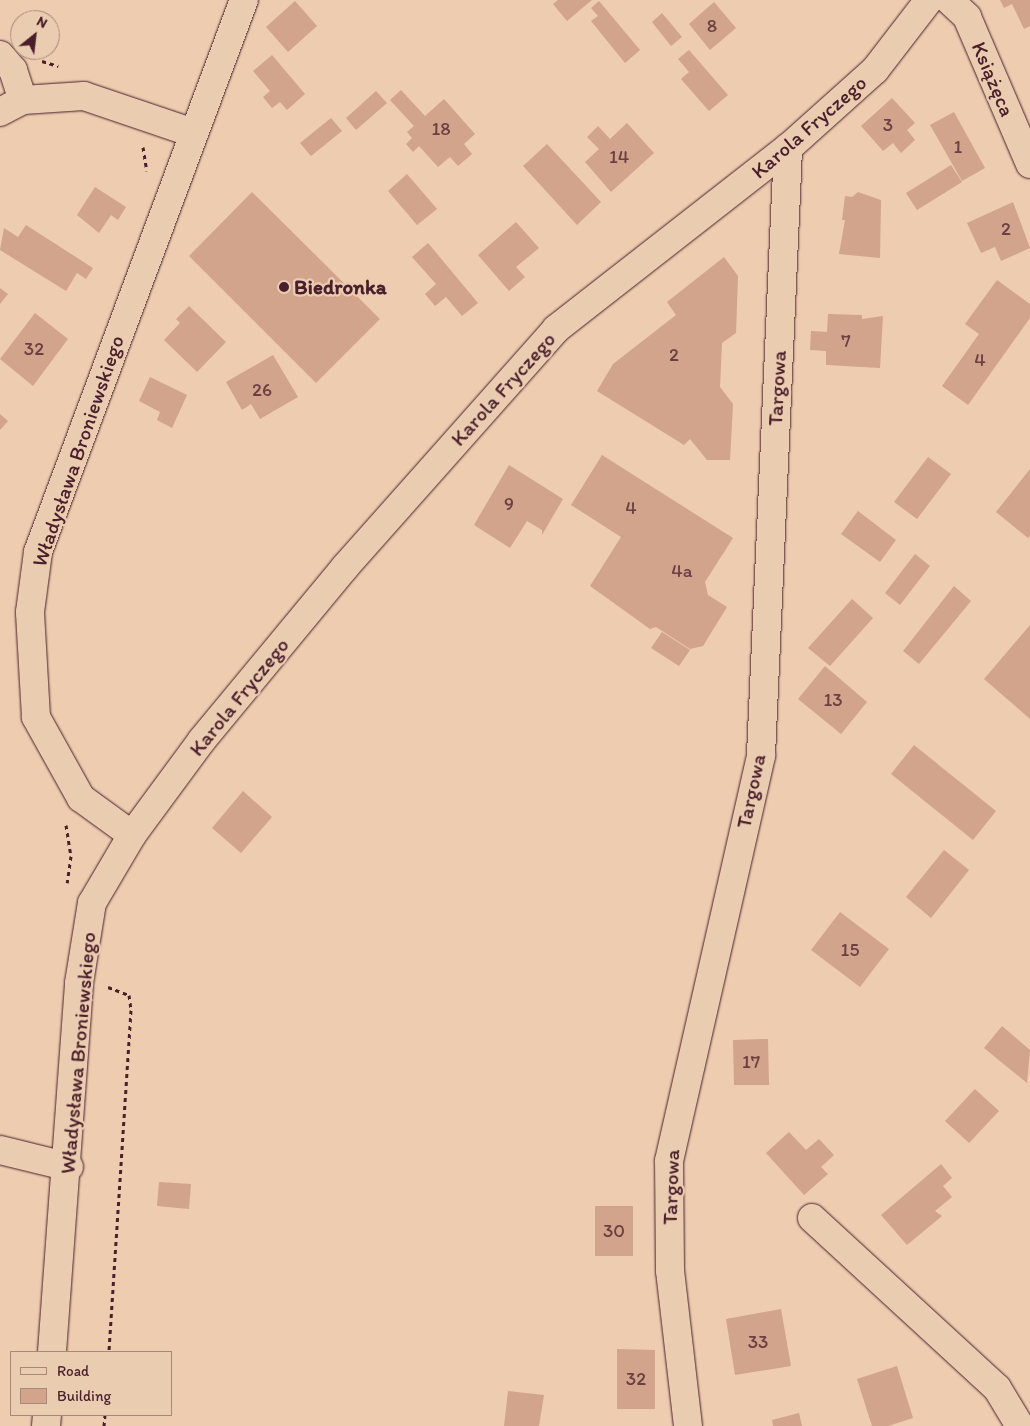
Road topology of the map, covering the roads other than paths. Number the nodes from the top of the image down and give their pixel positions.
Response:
1 (244, 0) edge
2 (929, 0) edge
3 (949, 0) edge
4 (0, 55) edge
5 (12, 106) edge
6 (193, 133) junction
7 (788, 148) junction
8 (1030, 164) edge
9 (132, 835) junction
10 (0, 1150) edge
11 (69, 1167) junction
12 (812, 1218) dead end
13 (52, 1351) edge
14 (688, 1426) edge
15 (1020, 1426) edge

1 - 6 street, Władysława Broniewskiego
2 - 7 street, Karola Fryczego
3 - 8 street, Książęca
4 - 5 street
5 - 6 street
6 - 9 street, Władysława Broniewskiego
7 - 9 street, Karola Fryczego
7 - 14 street, Targowa
9 - 11 street, Władysława Broniewskiego
10 - 11 street
11 - 13 street, Władysława Broniewskiego
12 - 15 street

